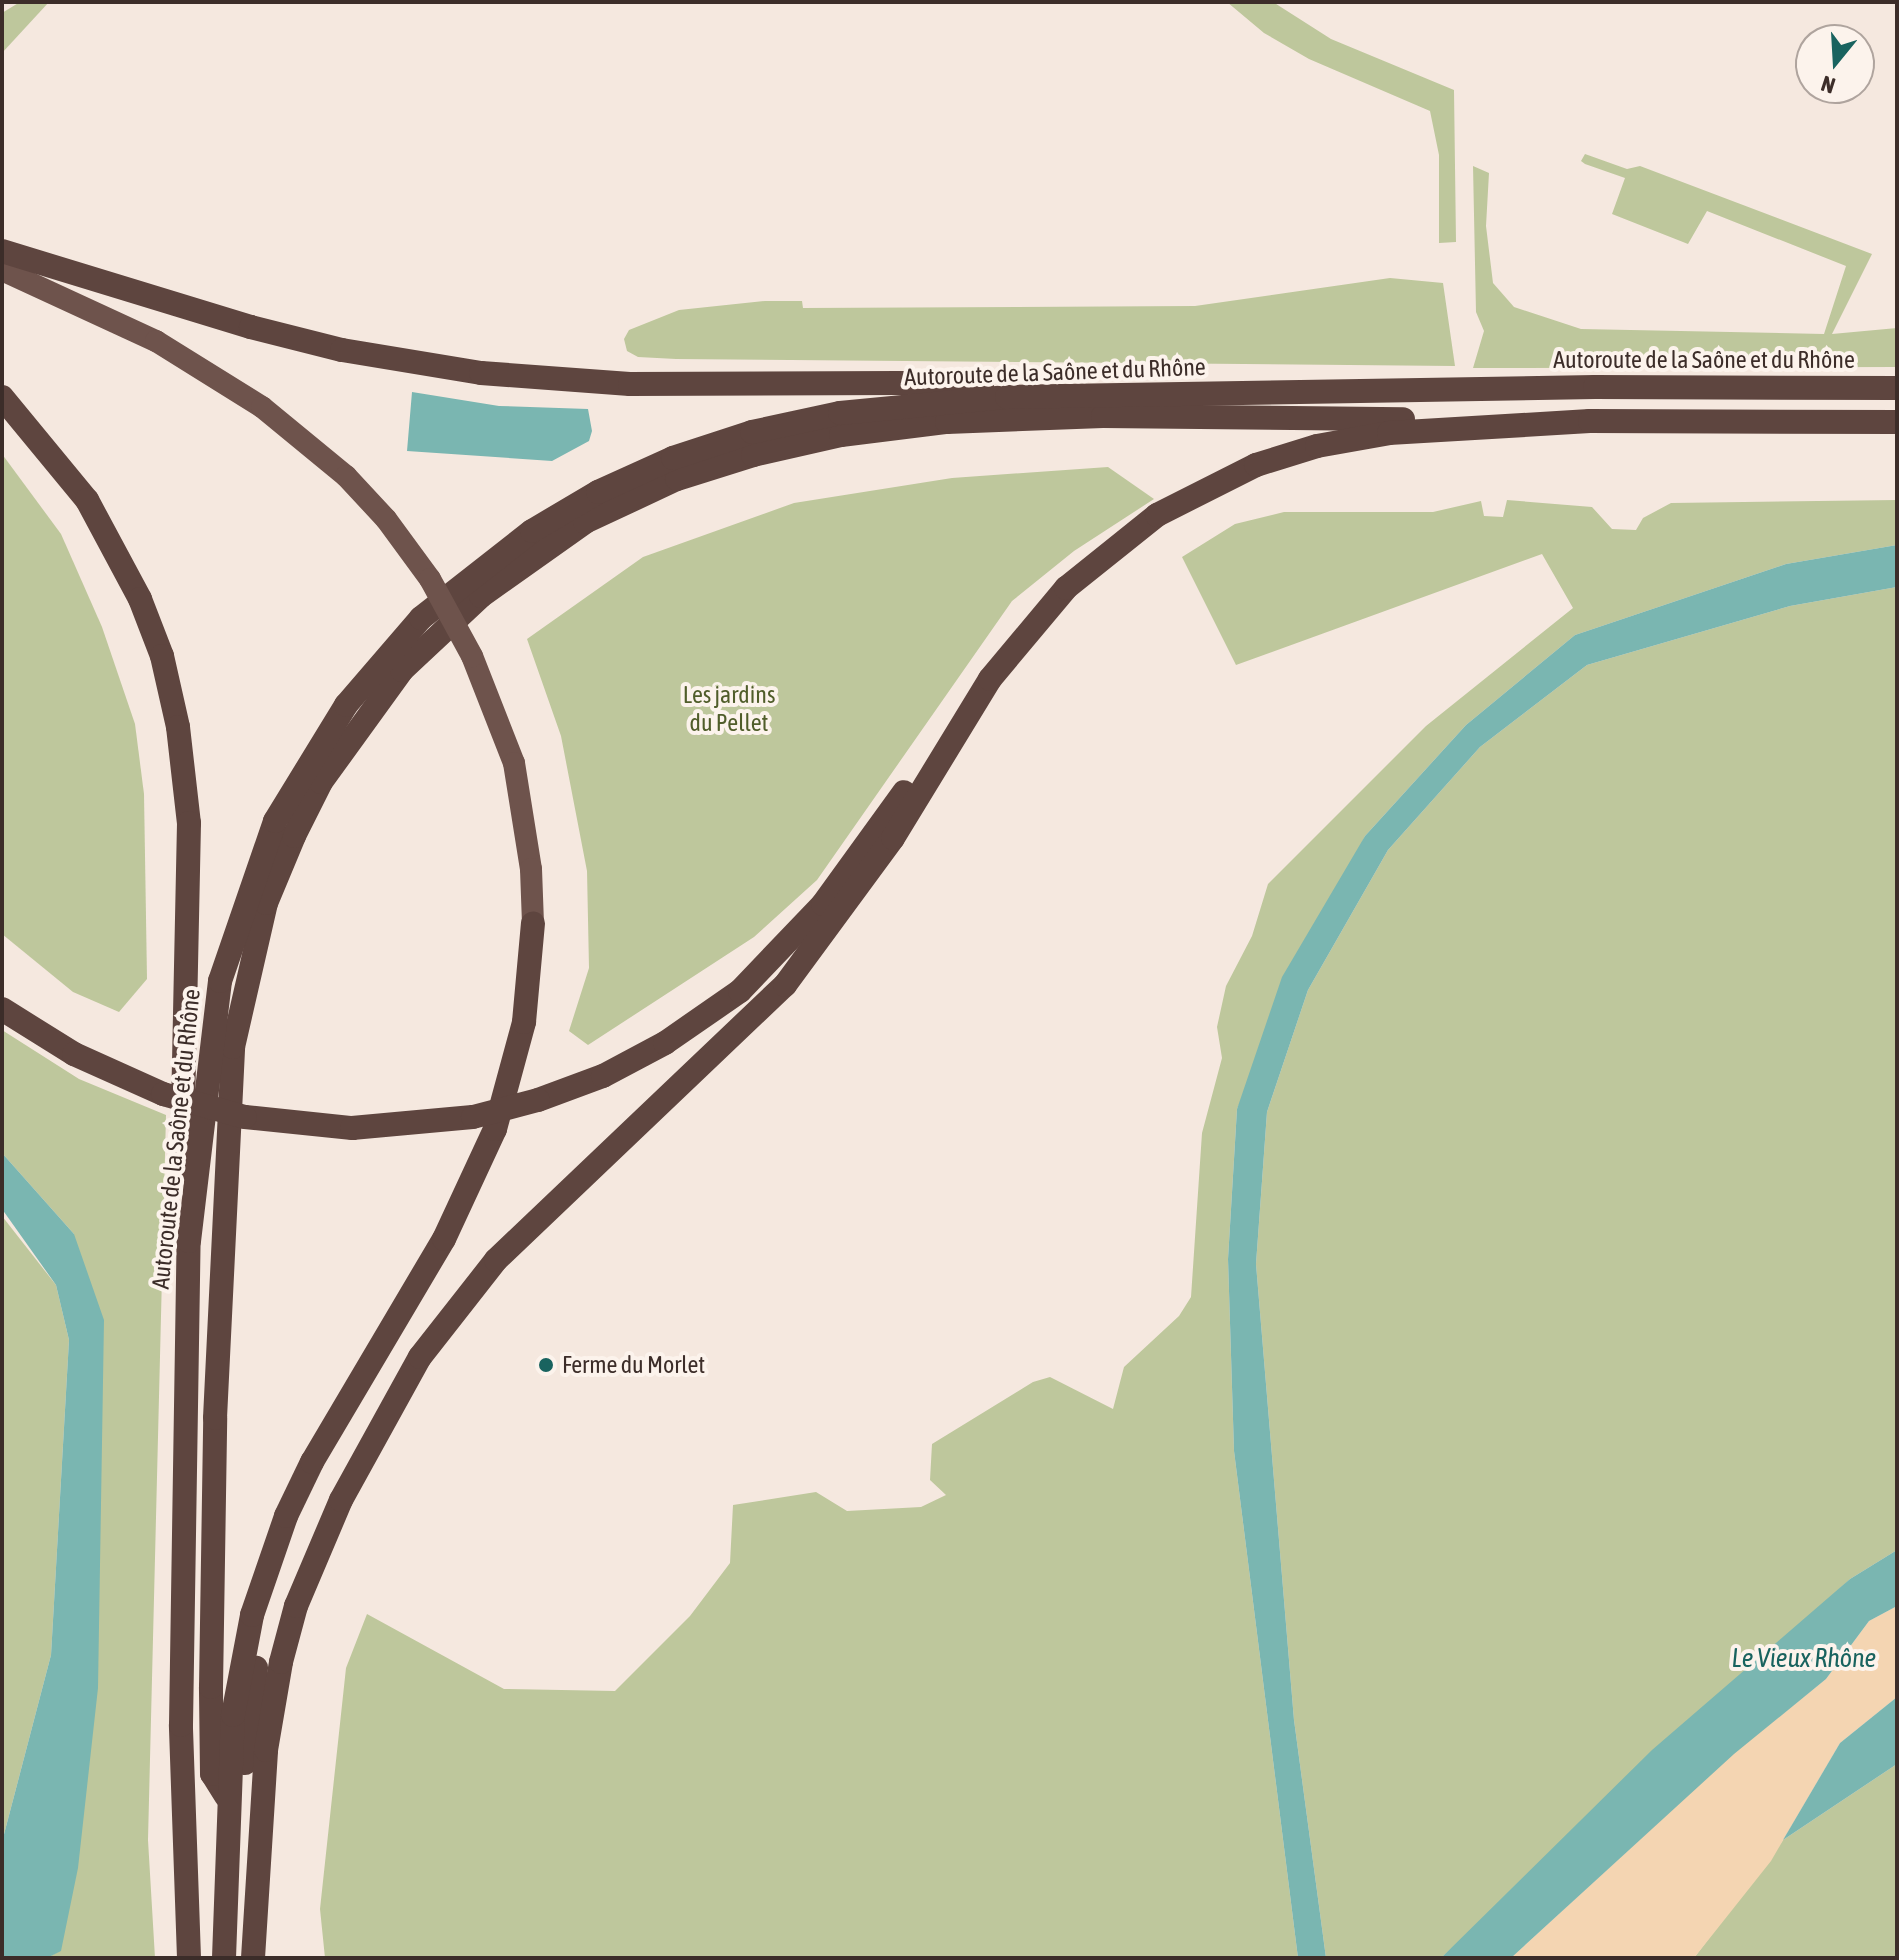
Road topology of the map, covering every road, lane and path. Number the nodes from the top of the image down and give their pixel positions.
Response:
1 (2, 251) edge
2 (2, 270) edge
3 (1897, 388) edge
4 (2, 397) edge
5 (1007, 397) junction
6 (1590, 421) junction
7 (1897, 422) edge
8 (849, 886) junction
9 (533, 923) joint
10 (2, 1009) edge
11 (189, 1241) junction
12 (264, 1576) junction
13 (226, 1796) junction
14 (189, 1958) edge
15 (224, 1958) edge
16 (239, 1958) edge
17 (253, 1958) edge

1 - 5 highway
2 - 9 highway, bridge
3 - 5 highway, Autoroute de la Saône et du Rhône
4 - 11 highway
5 - 11 highway, Autoroute de la Saône et du Rhône
6 - 7 highway
6 - 8 highway
6 - 13 highway
8 - 10 highway, bridge
8 - 17 highway
9 - 12 highway
11 - 14 highway, Autoroute de la Saône et du Rhône
12 - 13 highway
12 - 16 highway
13 - 15 highway

